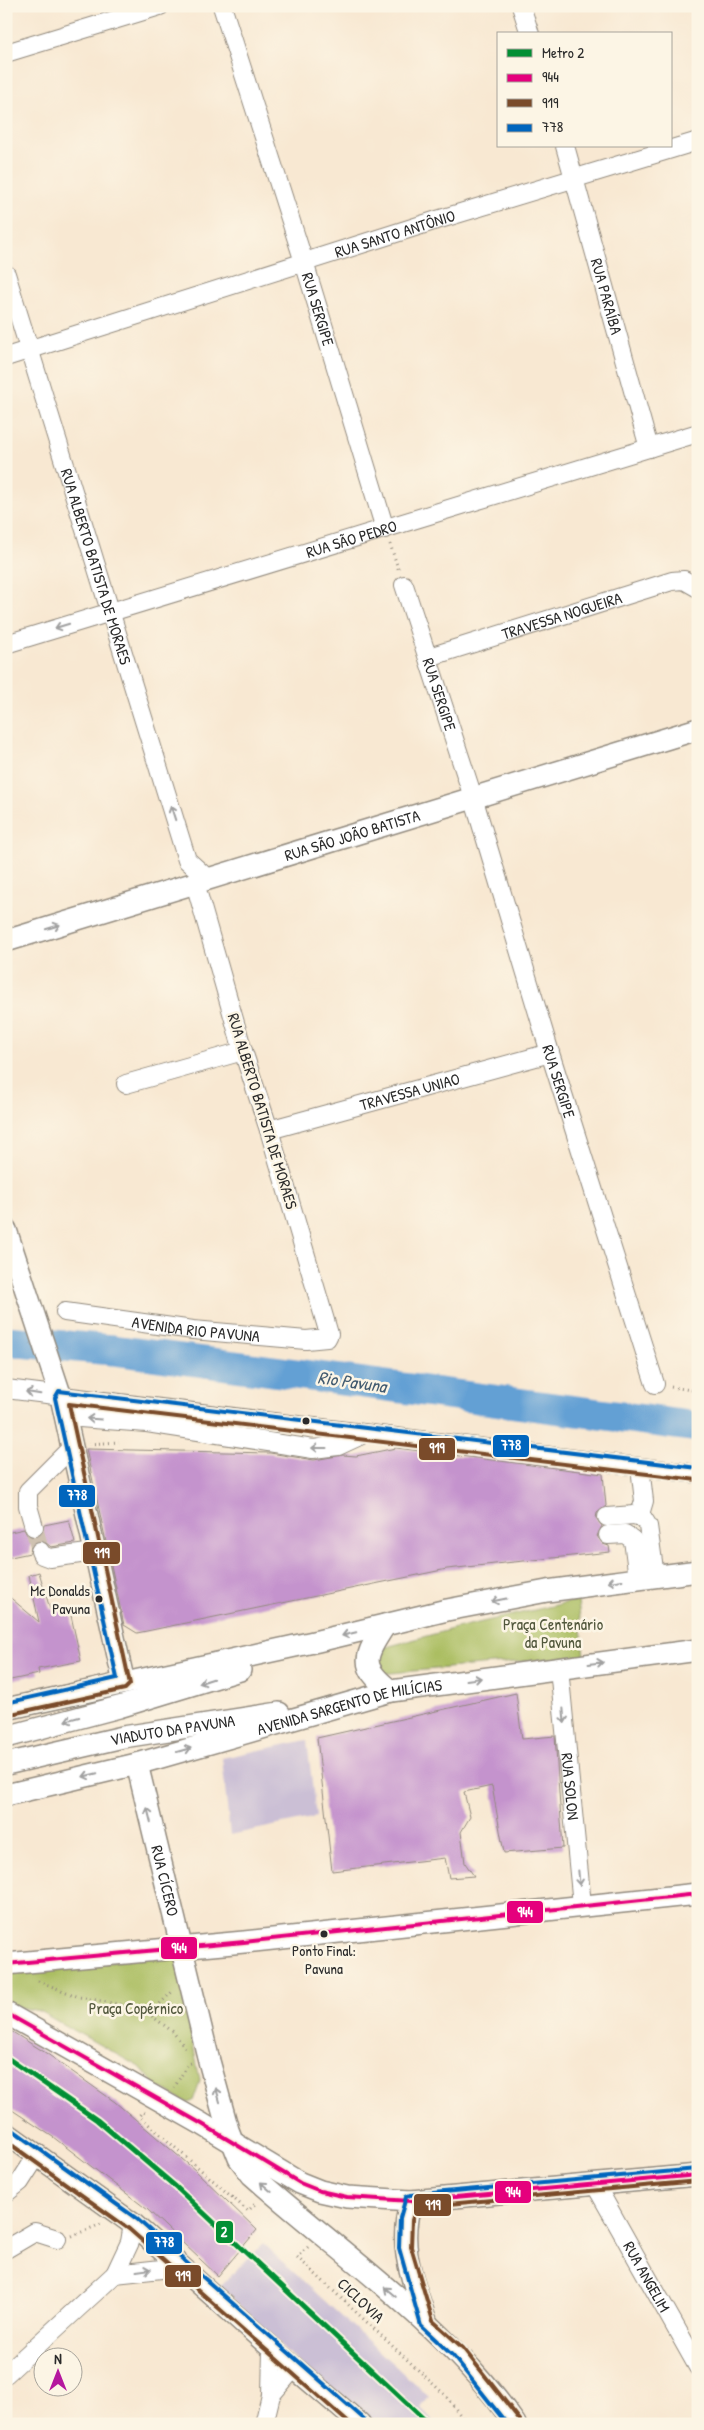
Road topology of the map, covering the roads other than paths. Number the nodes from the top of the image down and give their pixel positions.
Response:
1 (160, 6) edge
2 (222, 6) edge
3 (521, 6) edge
4 (529, 32) edge
5 (6, 53) edge
6 (698, 141) edge
7 (566, 148) edge
8 (575, 177) junction
9 (304, 262) junction
10 (6, 274) edge
11 (31, 350) junction
12 (6, 357) edge
13 (698, 433) edge
14 (649, 448) junction
15 (385, 529) junction
16 (404, 585) road end
17 (696, 586) edge
18 (109, 612) junction
19 (6, 644) edge
20 (428, 657) junction
21 (698, 728) edge
22 (473, 797) junction
23 (187, 860) junction
24 (193, 884) junction
25 (6, 941) edge
26 (243, 1051) junction
27 (550, 1053) junction
28 (126, 1084) dead end
29 (270, 1130) junction
30 (6, 1230) edge
31 (65, 1312) dead end
32 (327, 1338) joint
33 (655, 1384) road end
34 (6, 1389) edge
35 (60, 1397) junction
36 (72, 1447) junction
37 (640, 1467) junction
38 (698, 1474) edge
39 (634, 1515) junction
40 (607, 1516) dead end
41 (34, 1527) tunnel mouth
42 (608, 1535) dead end
43 (40, 1551) dead end
44 (95, 1552) junction
45 (698, 1571) edge
46 (646, 1577) junction
47 (384, 1625) junction
48 (318, 1641) junction
49 (698, 1650) edge
50 (560, 1668) junction
51 (124, 1683) junction
52 (391, 1691) junction
53 (340, 1706) junction
54 (6, 1708) edge
55 (6, 1737) edge
56 (6, 1764) edge
57 (137, 1764) junction
58 (6, 1795) edge
59 (698, 1894) edge
60 (582, 1905) junction
61 (182, 1947) junction
62 (6, 1964) edge
63 (6, 2013) edge
64 (6, 2133) edge
65 (232, 2142) junction
66 (38, 2154) junction
67 (698, 2175) edge
68 (596, 2186) junction
69 (6, 2193) edge
70 (411, 2201) junction
71 (127, 2220) junction
72 (57, 2239) road end
73 (6, 2249) edge
74 (180, 2267) junction
75 (115, 2274) junction
76 (427, 2324) junction
77 (272, 2349) junction
78 (698, 2367) edge
79 (294, 2368) junction
80 (6, 2374) edge
81 (271, 2395) junction
82 (264, 2424) edge
83 (360, 2424) edge
84 (515, 2424) edge

1 - 5 street
2 - 9 street, RUA SERGIPE
3 - 4 street
6 - 8 street, RUA SANTO ANTÔNIO
7 - 8 street, RUA PARAÍBA
8 - 9 street, RUA SANTO ANTÔNIO
8 - 14 street, RUA PARAÍBA
9 - 11 street, RUA SANTO ANTÔNIO
9 - 15 street, RUA SERGIPE
10 - 11 street, RUA ALBERTO BATISTA DE MORAES
11 - 12 street, RUA SANTO ANTÔNIO
11 - 18 street, RUA ALBERTO BATISTA DE MORAES
13 - 14 street, RUA SÃO PEDRO
14 - 15 street, RUA SÃO PEDRO
15 - 18 street, RUA SÃO PEDRO
16 - 20 street, RUA SERGIPE
17 - 20 street, TRAVESSA NOGUEIRA
18 -> 19 street, RUA SÃO PEDRO
23 -> 18 street, RUA ALBERTO BATISTA DE MORAES
20 - 22 street, RUA SERGIPE
21 - 22 main road, RUA SÃO JOÃO BATISTA
22 - 24 main road, RUA SÃO JOÃO BATISTA
22 - 27 street, RUA SERGIPE
23 - 24 street
23 - 24 street
25 -> 24 main road, RUA SÃO JOÃO BATISTA
24 - 26 street, RUA ALBERTO BATISTA DE MORAES
26 - 28 street
26 - 29 street, RUA ALBERTO BATISTA DE MORAES
27 - 29 street, TRAVESSA UNIAO
27 - 33 street, RUA SERGIPE
29 - 32 street, RUA ALBERTO BATISTA DE MORAES
30 - 35 main road
31 - 32 street, AVENIDA RIO PAVUNA
35 -> 34 street
35 - 36 main road
37 -> 35 street
36 - 41 street
36 - 44 main road
37 - 38 street
37 - 39 street
39 - 40 street
39 - 46 street
42 - 46 street
43 - 44 street
44 - 51 main road
45 - 46 main road
46 -> 47 main road
47 -> 48 main road
47 - 52 main road
48 - 51 main road
48 -> 55 main road, VIADUTO DA PAVUNA
50 -> 49 main road, AVENIDA SARGENTO DE MILÍCIAS
52 -> 50 main road, AVENIDA SARGENTO DE MILÍCIAS
50 -> 60 street, RUA SOLON
51 - 54 main road
52 - 53 main road, AVENIDA SARGENTO DE MILÍCIAS
53 - 56 main road, VIADUTO DA PAVUNA
57 -> 53 main road, AVENIDA SARGENTO DE MILÍCIAS
57 -> 58 main road, AVENIDA SARGENTO DE MILÍCIAS
61 -> 57 main road, RUA CÍCERO
59 - 60 main road
60 - 61 main road
61 - 62 main road
65 -> 61 main road, RUA CÍCERO
63 - 65 main road
64 - 66 main road
65 - 70 main road
76 -> 65 main road, RUA CÍCERO
66 - 69 street
66 - 71 main road
67 - 68 main road
68 - 70 main road
68 - 78 street, RUA ANGELIM
70 - 76 main road
71 - 74 main road
71 - 75 street
72 - 73 street
75 -> 74 street
74 - 77 main road
75 - 80 street
76 - 84 main road, RUA CÍCERO
77 - 79 main road
77 - 81 street
79 - 81 street
79 - 83 main road
81 - 82 street

